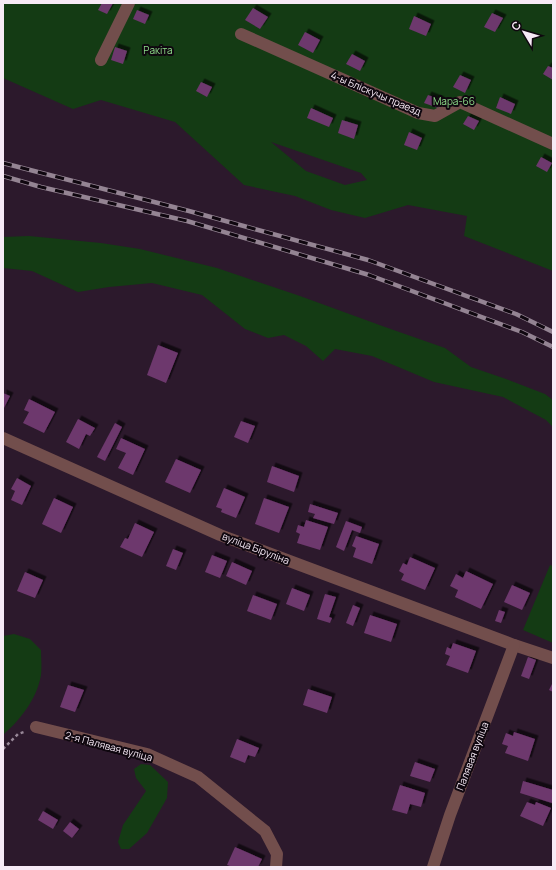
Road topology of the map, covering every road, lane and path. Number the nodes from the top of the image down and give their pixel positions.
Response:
1 (129, 3) edge
2 (241, 34) dead end
3 (101, 60) dead end
4 (553, 144) edge
5 (3, 438) edge
6 (514, 645) junction
7 (553, 658) edge
8 (36, 727) joint
9 (3, 749) edge
10 (276, 867) edge
11 (433, 867) edge

1 - 3 street
2 - 4 street, 4-ы Бліскучы праезд
5 - 6 street, вуліца Біруліна
6 - 7 street, вуліца Біруліна
6 - 11 street, Палявая вуліца
8 - 9 path
8 - 10 street, 2-я Палявая вуліца

